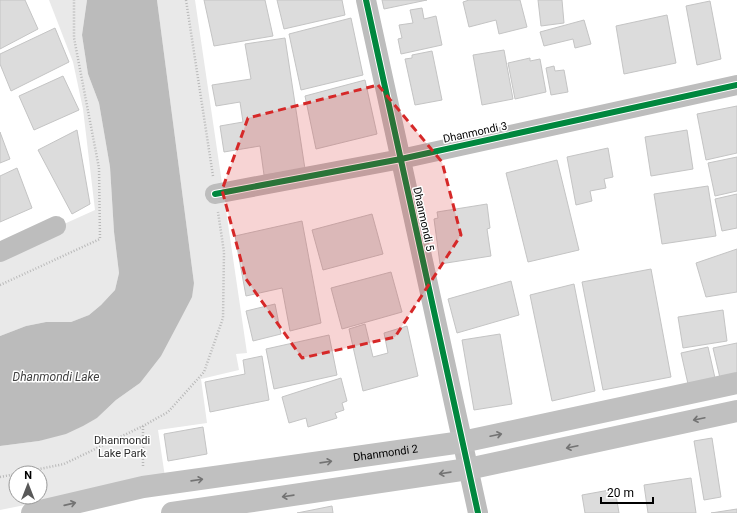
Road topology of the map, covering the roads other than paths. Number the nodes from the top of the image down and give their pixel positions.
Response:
1 (366, 0) edge
2 (737, 85) edge
3 (401, 159) junction
4 (215, 194) road end
5 (56, 226) dead end
6 (0, 252) edge
7 (737, 383) edge
8 (737, 411) edge
9 (462, 442) junction
10 (468, 469) junction
11 (32, 513) edge
12 (172, 513) edge
13 (478, 513) edge

1 - 3 street, Dhanmondi 5
2 - 3 street, Dhanmondi 3
3 - 4 street, Dhanmondi 3
3 - 9 street, Dhanmondi 5
5 - 6 street
9 -> 7 main road, Dhanmondi 2
8 -> 10 main road
9 - 10 street, Dhanmondi 5
11 -> 9 main road, Dhanmondi 2
10 -> 12 main road
10 - 13 street, Dhanmondi 5

